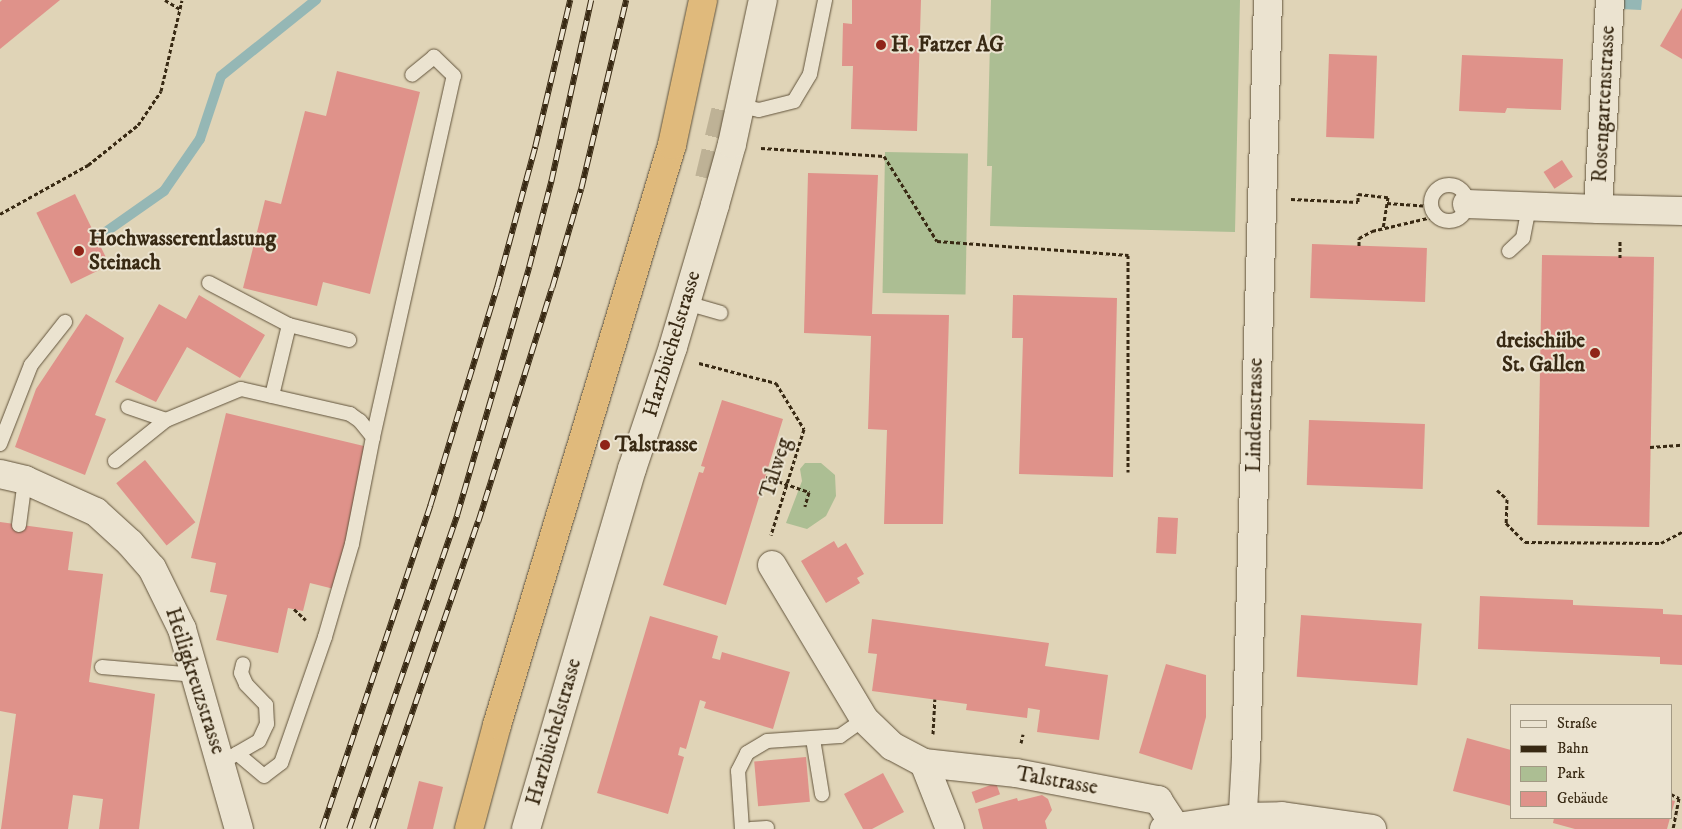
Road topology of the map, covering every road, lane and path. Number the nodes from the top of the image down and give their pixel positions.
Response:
1 (165, 0) edge
2 (182, 0) edge
3 (703, 0) edge
4 (763, 0) edge
5 (825, 0) edge
6 (1268, 0) edge
7 (1610, 0) edge
8 (180, 9) junction
9 (412, 75) dead end
10 (740, 106) junction
11 (760, 148) dead end
12 (1289, 199) dead end
13 (1387, 203) junction
14 (1467, 204) junction
15 (1529, 206) junction
16 (1598, 209) junction
17 (1433, 211) junction
18 (1682, 211) edge
19 (0, 214) edge
20 (1383, 228) junction
21 (1620, 244) dead end
22 (1359, 246) dead end
23 (1510, 251) dead end
24 (1620, 258) dead end
25 (209, 283) dead end
26 (686, 303) junction
27 (721, 313) dead end
28 (65, 322) dead end
29 (289, 325) junction
30 (349, 340) dead end
31 (691, 361) dead end
32 (272, 396) junction
33 (128, 407) dead end
34 (166, 420) junction
35 (373, 437) junction
36 (0, 444) edge
37 (1682, 445) edge
38 (1650, 447) dead end
39 (115, 462) dead end
40 (1128, 472) dead end
41 (13, 477) edge
42 (766, 477) dead end
43 (788, 483) junction
44 (1497, 490) dead end
45 (805, 506) dead end
46 (19, 525) dead end
47 (1682, 532) edge
48 (772, 565) joint
49 (242, 664) dead end
50 (102, 667) dead end
51 (196, 675) junction
52 (864, 719) junction
53 (813, 739) junction
54 (229, 758) junction
55 (924, 763) junction
56 (822, 794) dead end
57 (1672, 794) edge
58 (1242, 823) edge
59 (1170, 827) edge
60 (767, 828) edge
61 (240, 829) edge
62 (468, 829) edge
63 (526, 829) edge
64 (742, 829) edge
65 (751, 829) edge
66 (950, 829) edge
67 (1372, 829) edge
68 (1673, 829) edge

1 - 8 path
2 - 8 path
3 - 62 highway
4 - 10 street, Harzbüchelstrasse
5 - 10 lane
6 - 58 street, Lindenstrasse
7 - 16 street, Rosengartenstrasse
8 - 19 path
9 - 35 lane
10 - 26 street, Harzbüchelstrasse
11 - 40 path
12 - 13 path
13 - 17 path
13 - 20 path
14 - 15 street, Rosengartenstrasse
14 - 17 lane
14 - 17 lane
15 - 16 street, Rosengartenstrasse
15 - 23 lane
16 - 18 street, Rosengartenstrasse
17 - 20 path
20 - 22 path
21 - 24 path
25 - 29 lane
26 - 27 lane
26 - 63 street, Harzbüchelstrasse
28 - 36 lane
29 - 30 lane
29 - 32 lane
31 - 43 path, Talweg
32 - 34 lane
32 - 35 lane
33 - 34 lane
34 - 39 lane
35 - 54 lane
37 - 38 path
41 - 46 lane
41 - 51 street, Heiligkreuzstrasse
42 - 43 path
43 - 45 path
43 - 48 path, Talweg
44 - 47 path
48 - 52 street, Talstrasse
49 - 54 lane
50 - 51 lane
51 - 54 street, Heiligkreuzstrasse
52 - 53 lane
52 - 55 street, Talstrasse
53 - 56 lane
53 - 64 lane
54 - 61 street, Heiligkreuzstrasse
55 - 59 street, Talstrasse
55 - 66 street
57 - 68 path
58 - 59 street
58 - 67 street
60 - 65 lane

